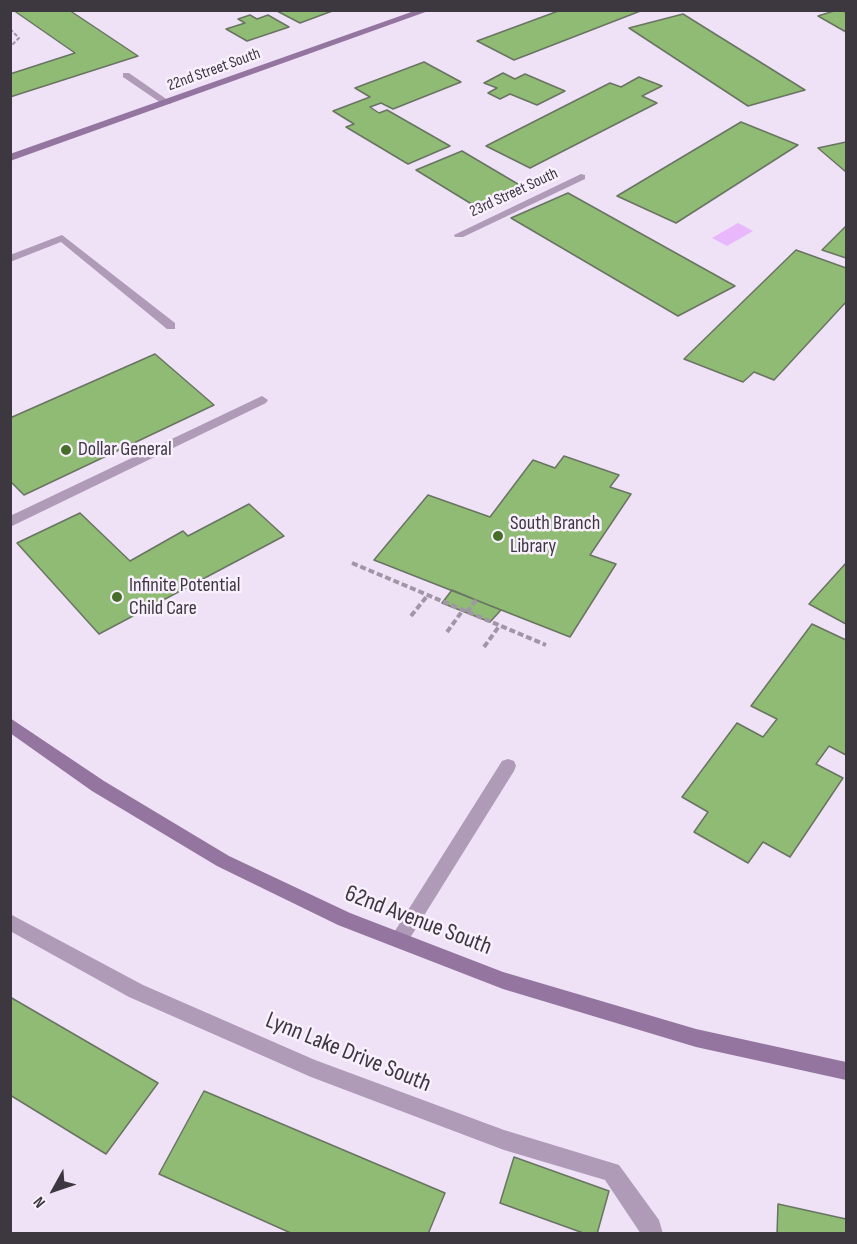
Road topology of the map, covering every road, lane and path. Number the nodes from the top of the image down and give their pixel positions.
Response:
1 (427, 10) edge
2 (10, 29) edge
3 (10, 47) edge
4 (126, 75) dead end
5 (167, 103) junction
6 (10, 158) edge
7 (581, 177) dead end
8 (459, 235) dead end
9 (10, 259) edge
10 (171, 326) dead end
11 (262, 400) dead end
12 (10, 522) edge
13 (352, 563) dead end
14 (428, 595) junction
15 (476, 600) dead end
16 (465, 611) junction
17 (411, 616) dead end
18 (500, 625) junction
19 (447, 632) dead end
20 (546, 645) dead end
21 (484, 648) dead end
22 (10, 723) edge
23 (508, 766) dead end
24 (10, 922) edge
25 (399, 940) junction
26 (846, 1071) edge
27 (652, 1233) edge

1 - 5 street, 22nd Street South
2 - 3 path
4 - 5 street
5 - 6 street, 22nd Street South
7 - 8 street, 23rd Street South
9 - 10 street
11 - 12 street
13 - 14 path
14 - 16 path
14 - 17 path
15 - 16 path
16 - 18 path
16 - 19 path
18 - 20 path
18 - 21 path
22 - 25 street, 62nd Avenue South
23 - 25 street
24 - 27 street, Lynn Lake Drive South
25 - 26 street, 62nd Avenue South

